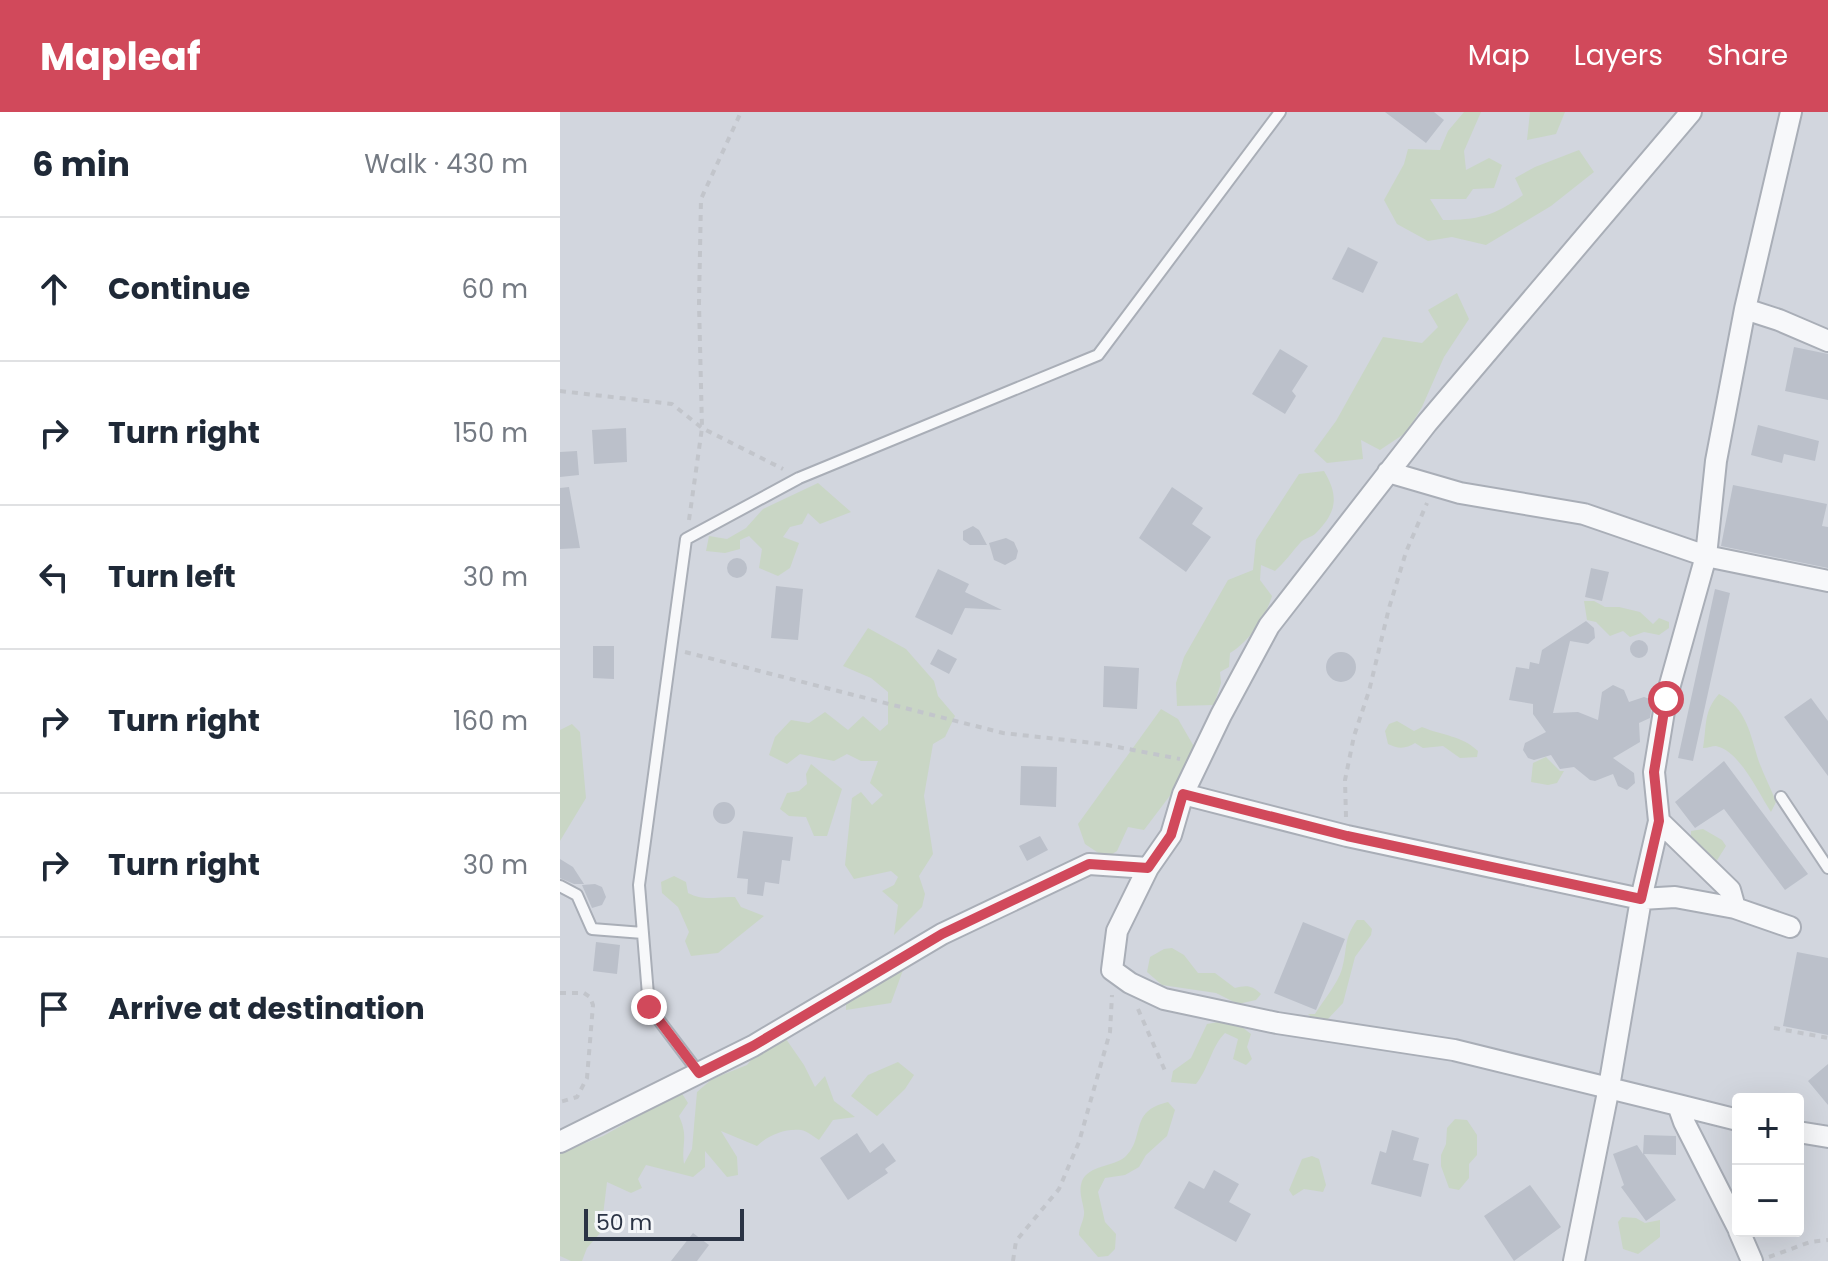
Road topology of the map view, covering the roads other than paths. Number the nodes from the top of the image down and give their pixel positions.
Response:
1 (1280, 112) edge
2 (1691, 112) edge
3 (1791, 112) edge
4 (1745, 309) junction
5 (1828, 341) edge
6 (1388, 472) junction
7 (1706, 556) junction
8 (1828, 581) edge
9 (1183, 794) junction
10 (1781, 797) dead end
11 (1659, 821) junction
12 (1148, 868) junction
13 (1828, 868) edge
14 (560, 886) edge
15 (1641, 899) junction
16 (1735, 908) junction
17 (1790, 927) dead end
18 (643, 933) junction
19 (699, 1073) junction
20 (1609, 1087) junction
21 (1678, 1105) junction
22 (1732, 1118) edge
23 (1804, 1133) edge
24 (1828, 1137) edge
25 (560, 1142) edge
26 (1732, 1215) edge
27 (1742, 1237) edge
28 (1574, 1261) edge
29 (1752, 1261) edge

1 - 18 lane
2 - 6 street
3 - 4 street
4 - 5 street
4 - 7 street
6 - 7 street
6 - 9 street
7 - 8 street
7 - 11 street
9 - 12 street
9 - 15 street
10 - 13 lane
11 - 15 street
11 - 16 street
12 - 19 street
12 - 20 street
14 - 18 lane
15 - 16 street
15 - 20 street
16 - 17 street
18 - 19 lane
19 - 25 street
20 - 21 street
20 - 28 street
21 - 22 street
21 - 26 street
23 - 24 street
27 - 29 street

